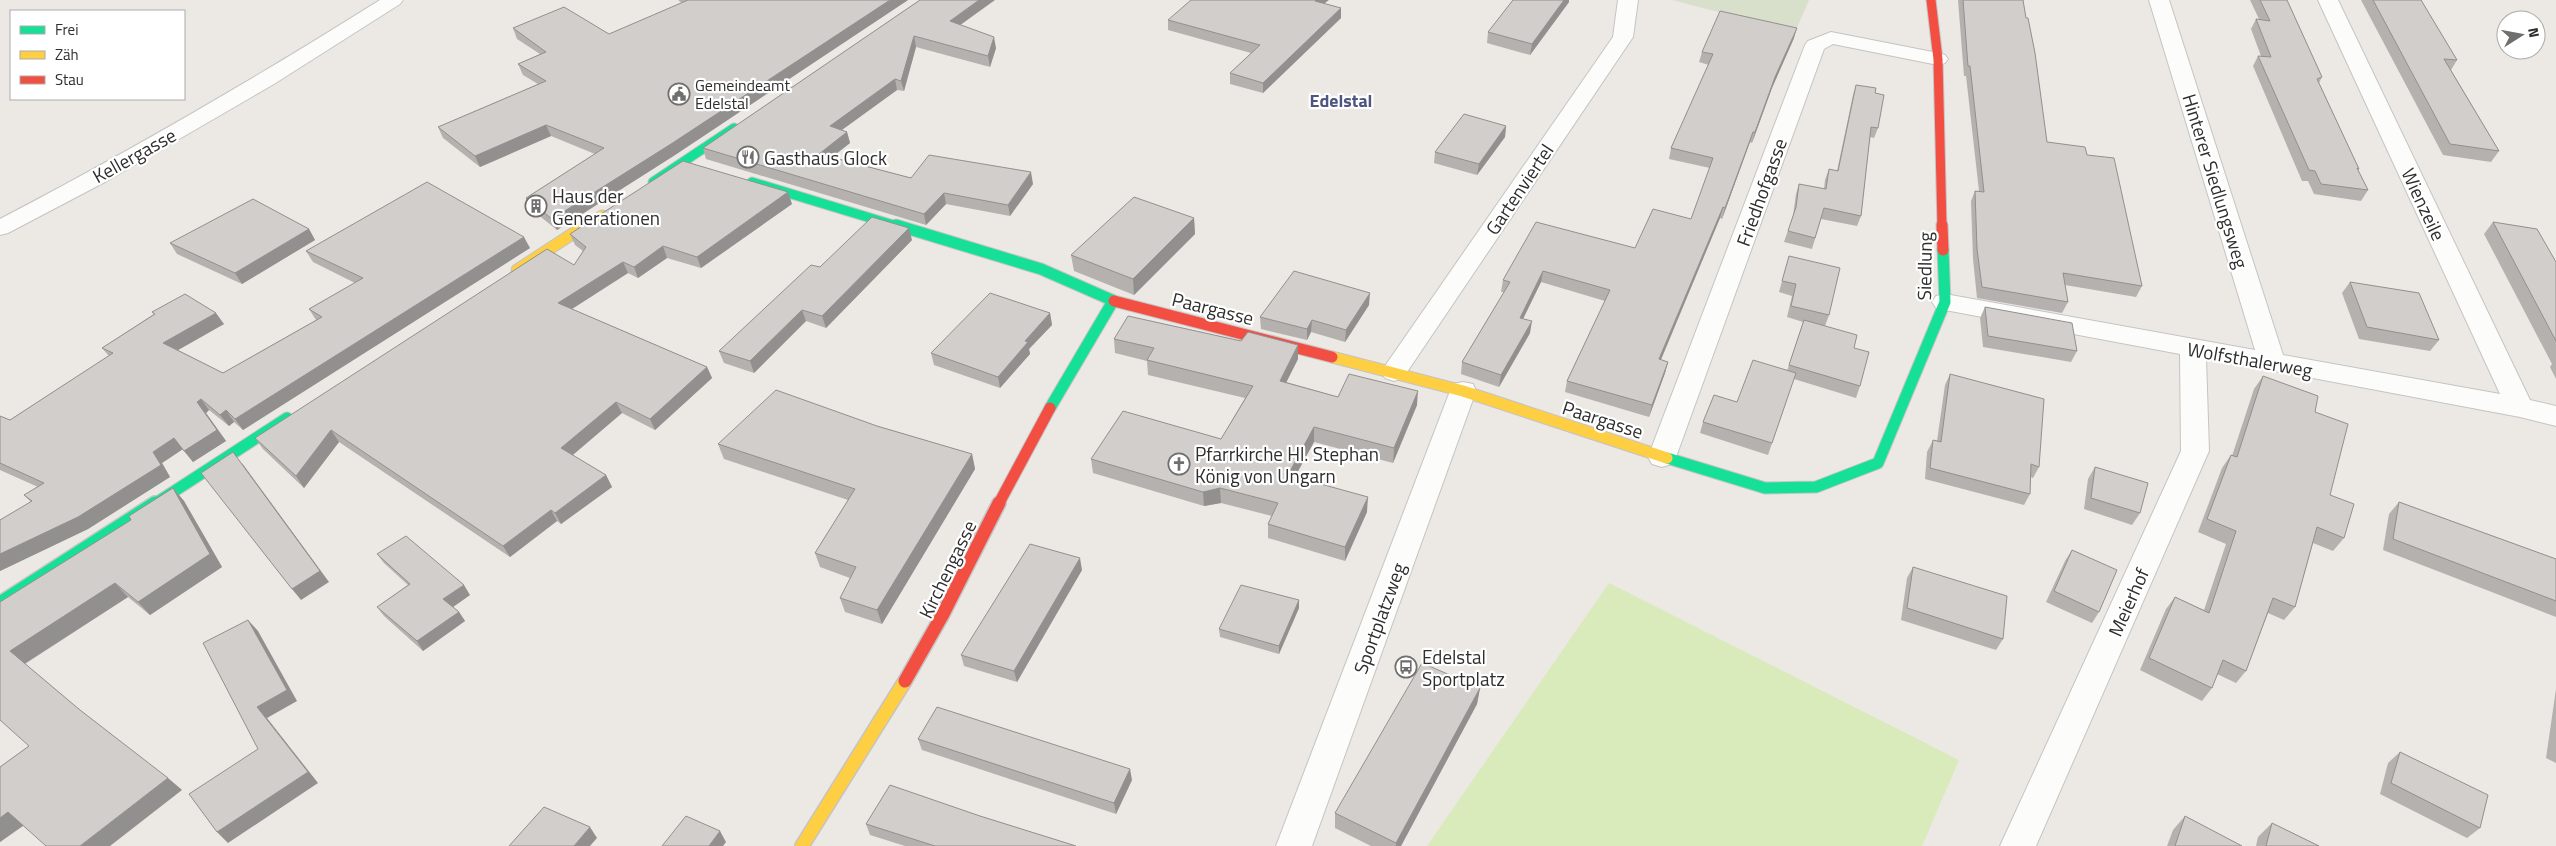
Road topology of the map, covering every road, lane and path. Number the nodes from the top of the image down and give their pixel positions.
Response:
1 (393, 0) edge
2 (1628, 0) edge
3 (1931, 0) edge
4 (2159, 0) edge
5 (2328, 0) edge
6 (1938, 59) junction
7 (742, 123) edge
8 (684, 162) junction
9 (697, 166) edge
10 (741, 179) edge
11 (644, 188) edge
12 (612, 208) edge
13 (0, 228) edge
14 (508, 275) edge
15 (1113, 301) junction
16 (1944, 302) junction
17 (2192, 349) junction
18 (2272, 362) junction
19 (1394, 372) junction
20 (1463, 391) junction
21 (2520, 407) junction
22 (300, 410) edge
23 (2556, 416) edge
24 (1662, 457) junction
25 (1765, 488) joint
26 (0, 603) edge
27 (802, 846) edge
28 (1294, 846) edge
29 (2018, 846) edge

1 - 13 street, Kellergasse
2 - 19 street, Gartenviertel
3 - 6 street, Siedlung
4 - 18 street, Hinterer Siedlungsweg
5 - 21 street, Wienzeile
6 - 16 street, Siedlung
6 - 24 street, Friedhofgasse
7 - 8 street
8 - 9 street
8 - 11 street
10 - 15 street, Paargasse
12 - 14 street
15 - 19 street, Paargasse
15 - 27 street, Kirchengasse
16 - 17 street, Wolfsthalerweg
16 - 25 street, Siedlung
17 - 18 street, Wolfsthalerweg
17 - 29 street, Meierhof
18 - 21 street, Wolfsthalerweg
19 - 20 street, Paargasse
20 - 24 street, Paargasse
20 - 28 street, Sportplatzweg
21 - 23 street, Wolfsthalerweg
22 - 26 street
24 - 25 street, Paargasse

